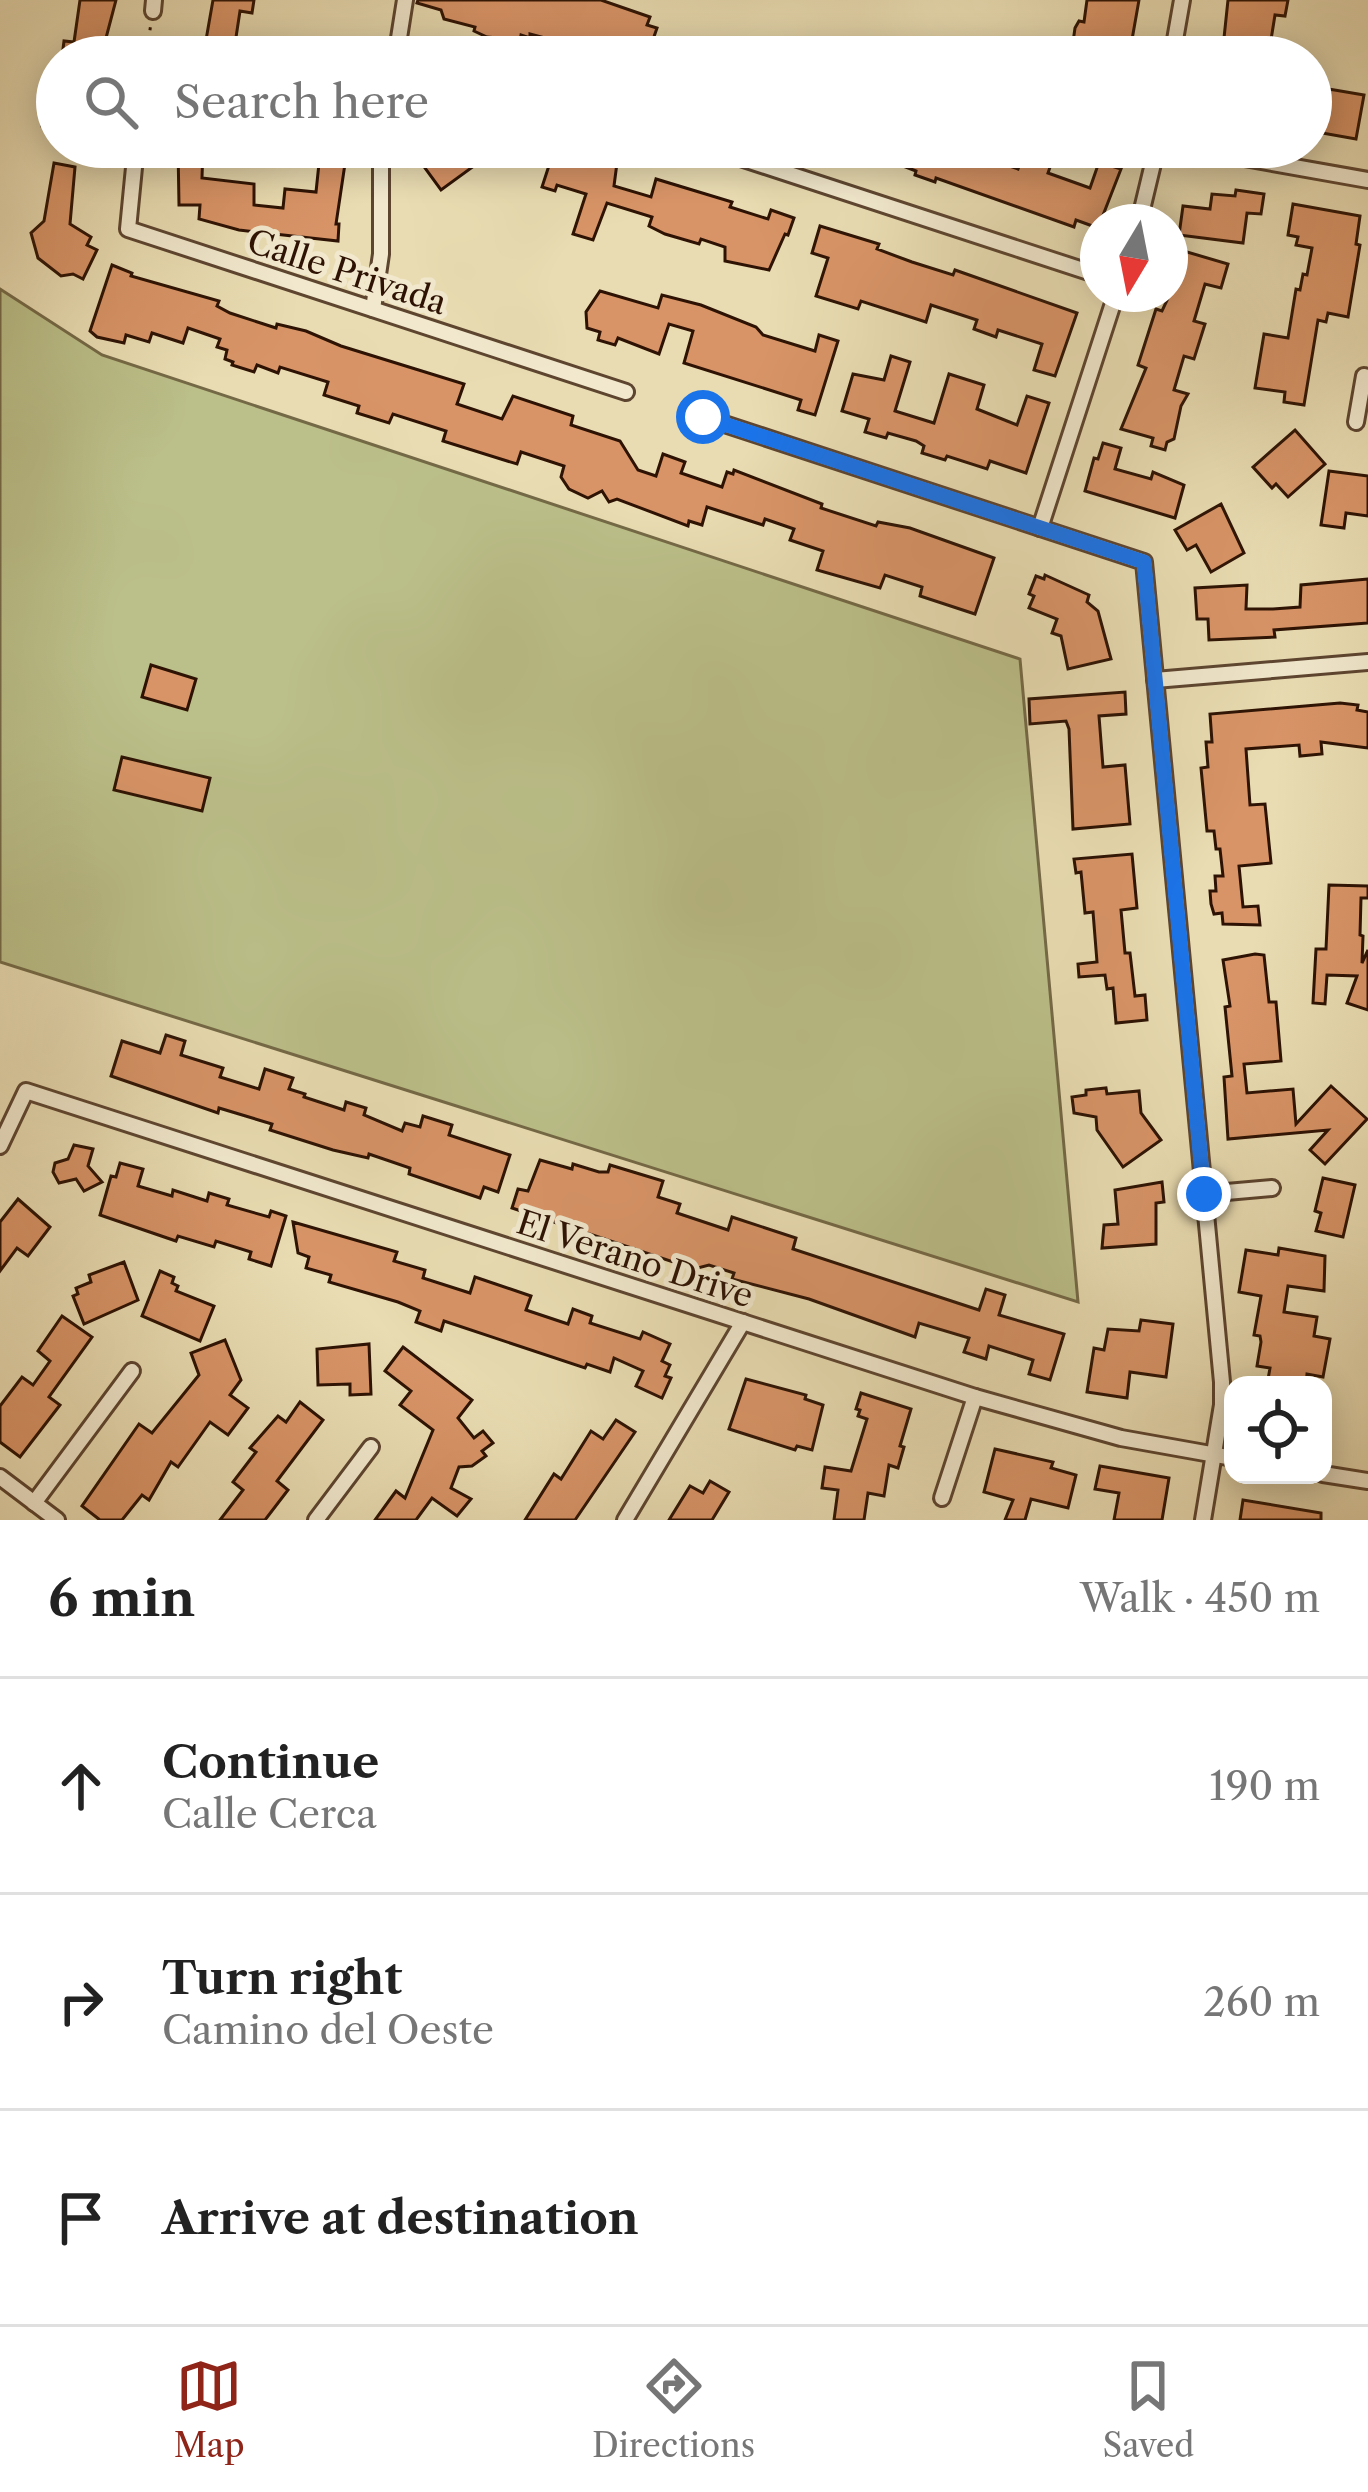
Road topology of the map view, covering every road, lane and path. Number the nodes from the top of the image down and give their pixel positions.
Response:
1 (405, 0) edge
2 (1182, 0) edge
3 (154, 5) edge
4 (149, 36) edge
5 (399, 36) edge
6 (1176, 36) edge
7 (134, 168) edge
8 (381, 168) edge
9 (770, 168) edge
10 (1152, 168) edge
11 (1300, 168) edge
12 (1368, 180) edge
13 (1143, 204) edge
14 (1080, 269) edge
15 (373, 309) junction
16 (1110, 312) edge
17 (1368, 377) edge
18 (626, 392) dead end
19 (703, 417) dead end
20 (1356, 422) dead end
21 (1040, 527) junction
22 (1368, 662) edge
23 (1155, 680) junction
24 (0, 1146) edge
25 (1272, 1188) dead end
26 (1204, 1194) junction
27 (743, 1322) junction
28 (132, 1372) dead end
29 (975, 1397) junction
30 (371, 1447) dead end
31 (1214, 1455) junction
32 (1224, 1457) edge
33 (1332, 1475) edge
34 (0, 1477) edge
35 (1368, 1481) edge
36 (942, 1498) dead end
37 (34, 1503) junction
38 (57, 1520) edge
39 (316, 1520) edge
40 (625, 1520) edge
41 (1203, 1520) edge

1 - 5 street
2 - 6 street
3 - 4 path
7 - 15 street, Calle Privada
8 - 15 street
9 - 14 street
10 - 13 street
11 - 12 street
15 - 18 street, Calle Privada
16 - 21 street
17 - 20 street
19 - 21 street
21 - 23 street
22 - 23 street
23 - 26 street
24 - 27 street, El Verano Drive
25 - 26 street
26 - 31 street
27 - 29 street, El Verano Drive
27 - 40 street
28 - 37 street
29 - 31 street, El Verano Drive
29 - 36 street
30 - 39 street
31 - 32 street, El Verano Drive
31 - 41 street
33 - 35 street
34 - 37 street
37 - 38 street

